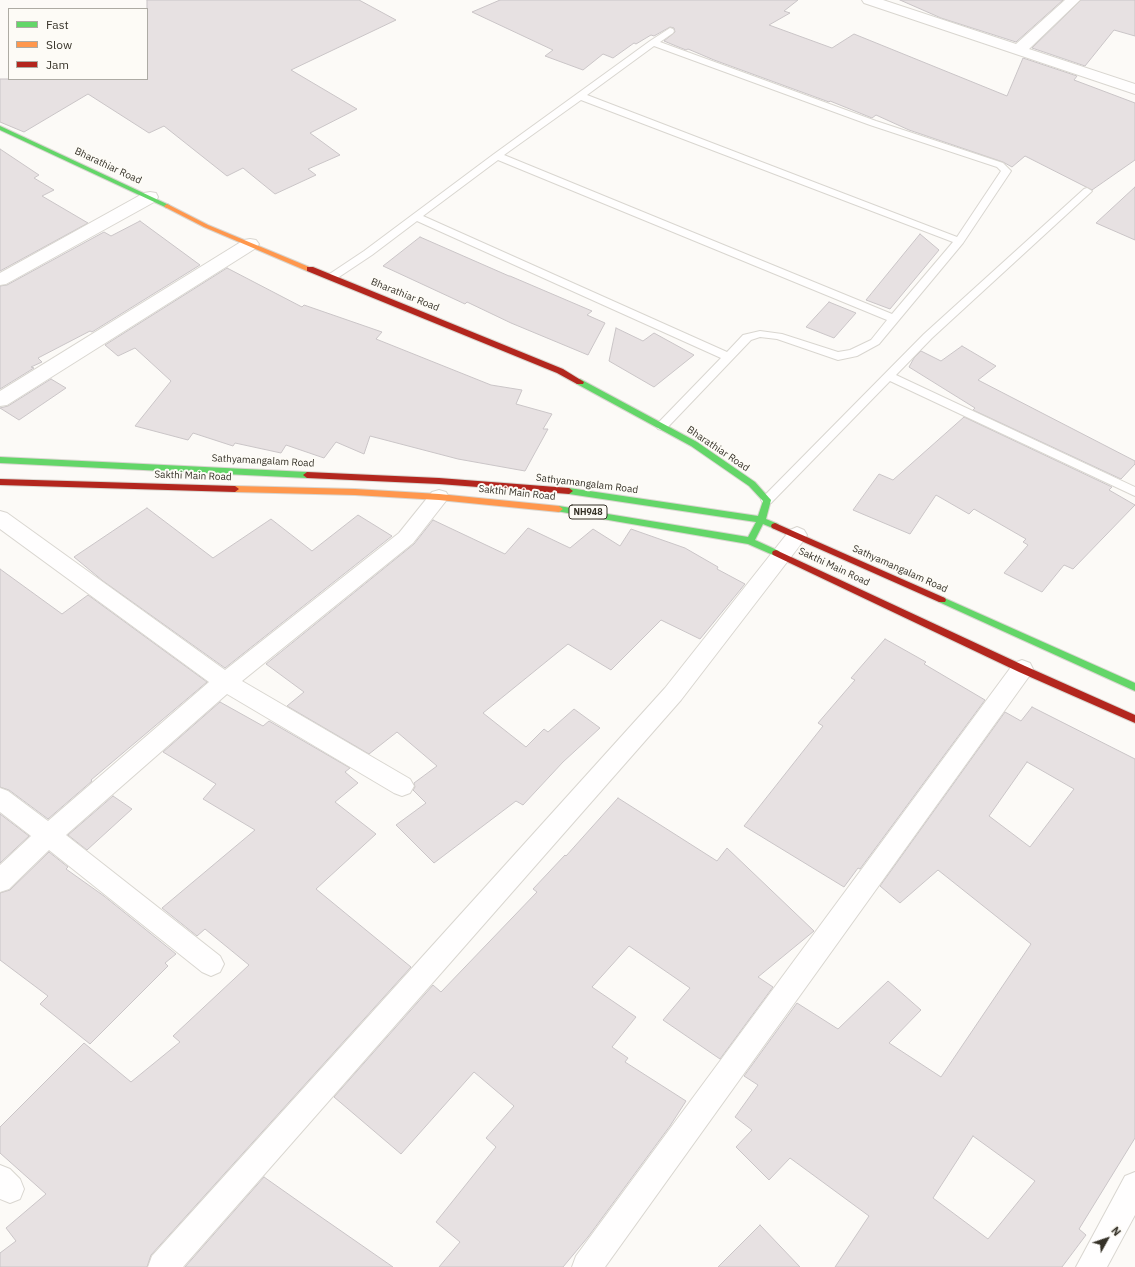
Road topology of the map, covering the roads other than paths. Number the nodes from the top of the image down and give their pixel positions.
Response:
1 (869, 0) edge
2 (1073, 0) edge
3 (889, 3) edge
4 (670, 31) dead end
5 (653, 43) junction
6 (1019, 50) junction
7 (1135, 89) edge
8 (580, 96) junction
9 (0, 128) edge
10 (497, 156) junction
11 (1087, 191) dead end
12 (150, 198) junction
13 (416, 217) junction
14 (958, 241) junction
15 (250, 244) junction
16 (332, 277) junction
17 (0, 280) edge
18 (894, 319) junction
19 (729, 357) junction
20 (889, 376) junction
21 (0, 400) edge
22 (662, 426) junction
23 (0, 460) edge
24 (0, 482) edge
25 (1135, 492) edge
26 (439, 497) junction
27 (767, 500) junction
28 (0, 518) edge
29 (761, 520) junction
30 (797, 535) junction
31 (750, 541) junction
32 (782, 554) junction
33 (1022, 669) junction
34 (226, 682) junction
35 (1135, 687) edge
36 (1135, 719) edge
37 (402, 786) dead end
38 (0, 798) edge
39 (48, 835) junction
40 (0, 880) edge
41 (211, 964) dead end
42 (1135, 1186) edge
43 (163, 1267) edge
44 (587, 1267) edge
45 (1091, 1267) edge

1 - 3 street
2 - 6 street
3 - 6 street
4 - 5 lane
5 - 8 lane
5 - 14 lane
6 - 7 street
8 - 10 lane
8 - 14 lane
9 - 12 main road, Bharathiar Road
10 - 13 lane
10 - 18 lane
11 - 20 lane
12 - 15 main road, Bharathiar Road
12 - 17 street
13 - 16 lane
13 - 19 lane
14 - 18 lane
15 - 16 main road, Bharathiar Road
15 - 21 street
16 - 22 main road, Bharathiar Road
18 - 19 lane
19 - 22 lane
20 - 25 lane
20 - 27 lane
22 - 27 main road, Bharathiar Road
23 - 29 main road, Sathyamangalam Road / NH948
24 - 26 main road, Sakthi Main Road / NH948
26 - 31 main road, Sakthi Main Road / NH948
26 - 34 street
27 - 29 main road
28 - 34 street
29 - 30 main road, Sathyamangalam Road / NH948
29 - 31 main road
30 - 32 street
30 - 35 main road, Sathyamangalam Road / NH948
31 - 32 main road, Sakthi Main Road / NH948
32 - 33 main road, Sakthi Main Road / NH948
32 - 43 street
33 - 36 main road, Sakthi Main Road / NH948
33 - 44 street
34 - 37 street
34 - 39 street
38 - 39 street
39 - 40 street
39 - 41 street
42 - 45 street

